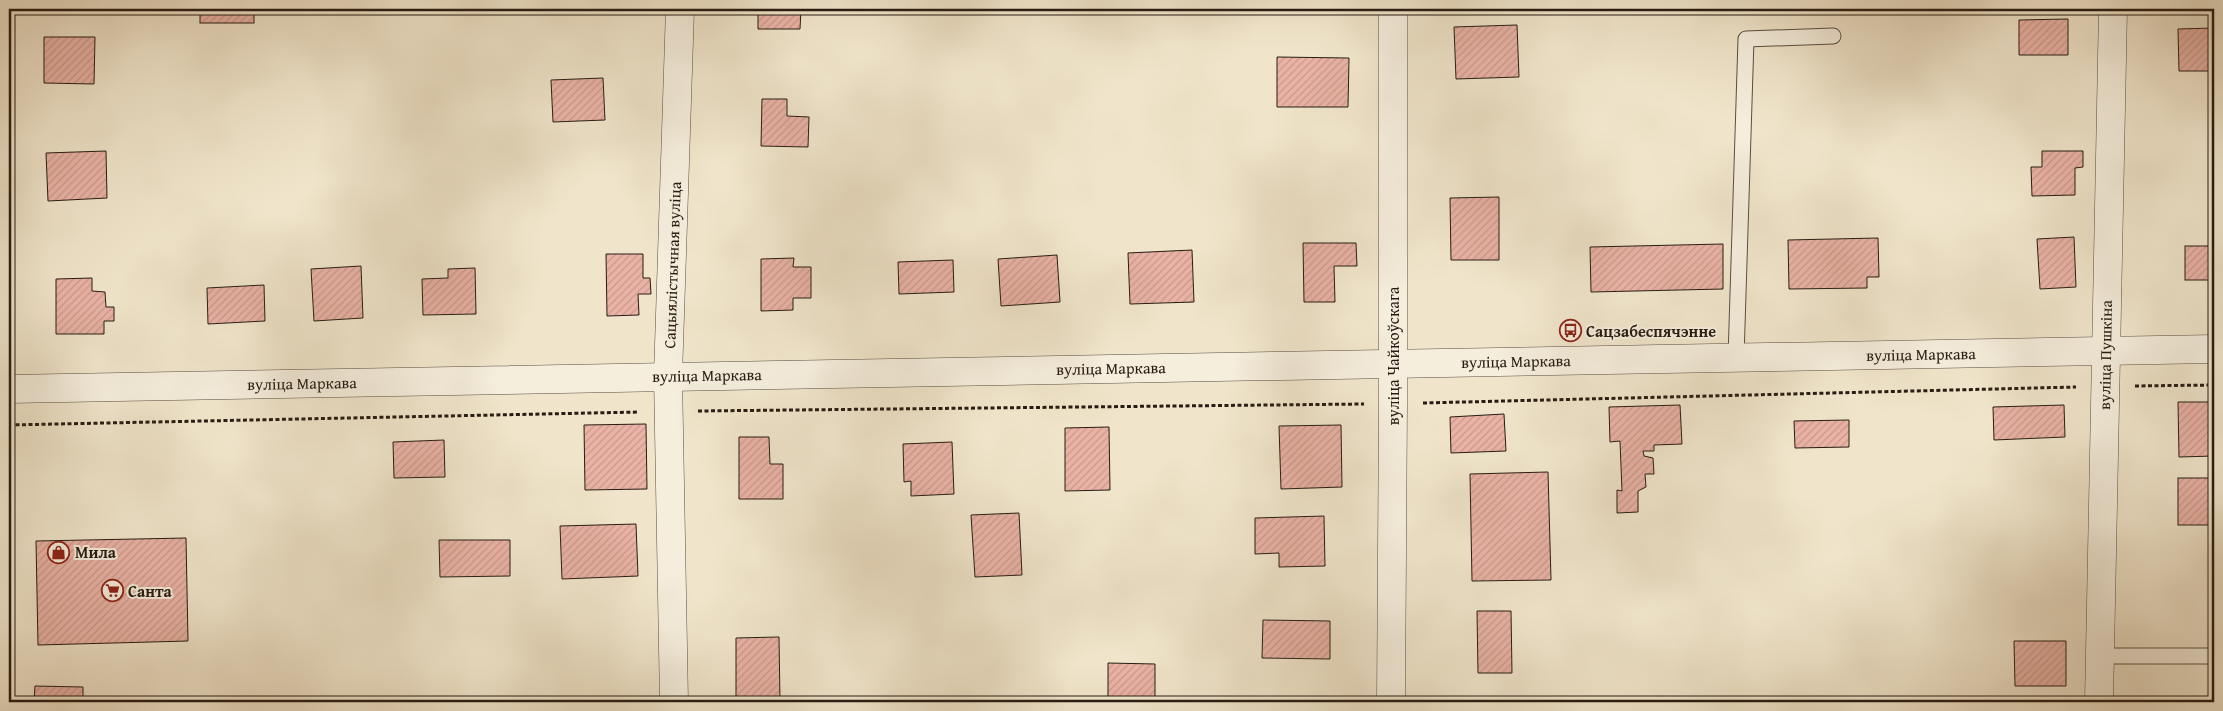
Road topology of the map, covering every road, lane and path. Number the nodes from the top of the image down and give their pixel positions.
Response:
1 (680, 9) edge
2 (1393, 9) edge
3 (2113, 9) edge
4 (1833, 36) dead end
5 (2214, 349) edge
6 (2106, 350) junction
7 (1736, 358) junction
8 (1393, 363) junction
9 (668, 376) junction
10 (2214, 385) edge
11 (2105, 387) junction
12 (9, 389) edge
13 (1394, 404) junction
14 (668, 412) junction
15 (9, 425) edge
16 (2100, 656) junction
17 (2214, 656) edge
18 (674, 702) edge
19 (1391, 702) edge
20 (2099, 702) edge

1 - 9 street, Сацыялістычная вуліца
2 - 8 street, вуліца Чайкоўскага
3 - 6 street, вуліца Пушкіна
4 - 7 lane
5 - 6 street, вуліца Маркава
6 - 7 street, вуліца Маркава
6 - 11 street, вуліца Пушкіна
7 - 8 street, вуліца Маркава
8 - 9 street, вуліца Маркава
8 - 13 street, вуліца Чайкоўскага
9 - 12 street, вуліца Маркава
9 - 14 street, Сацыялістычная вуліца
10 - 11 path
11 - 13 path
11 - 16 street, вуліца Пушкіна
13 - 14 path
13 - 19 street, вуліца Чайкоўскага
14 - 15 path
14 - 18 street, Сацыялістычная вуліца
16 - 17 lane
16 - 20 street, вуліца Пушкіна

